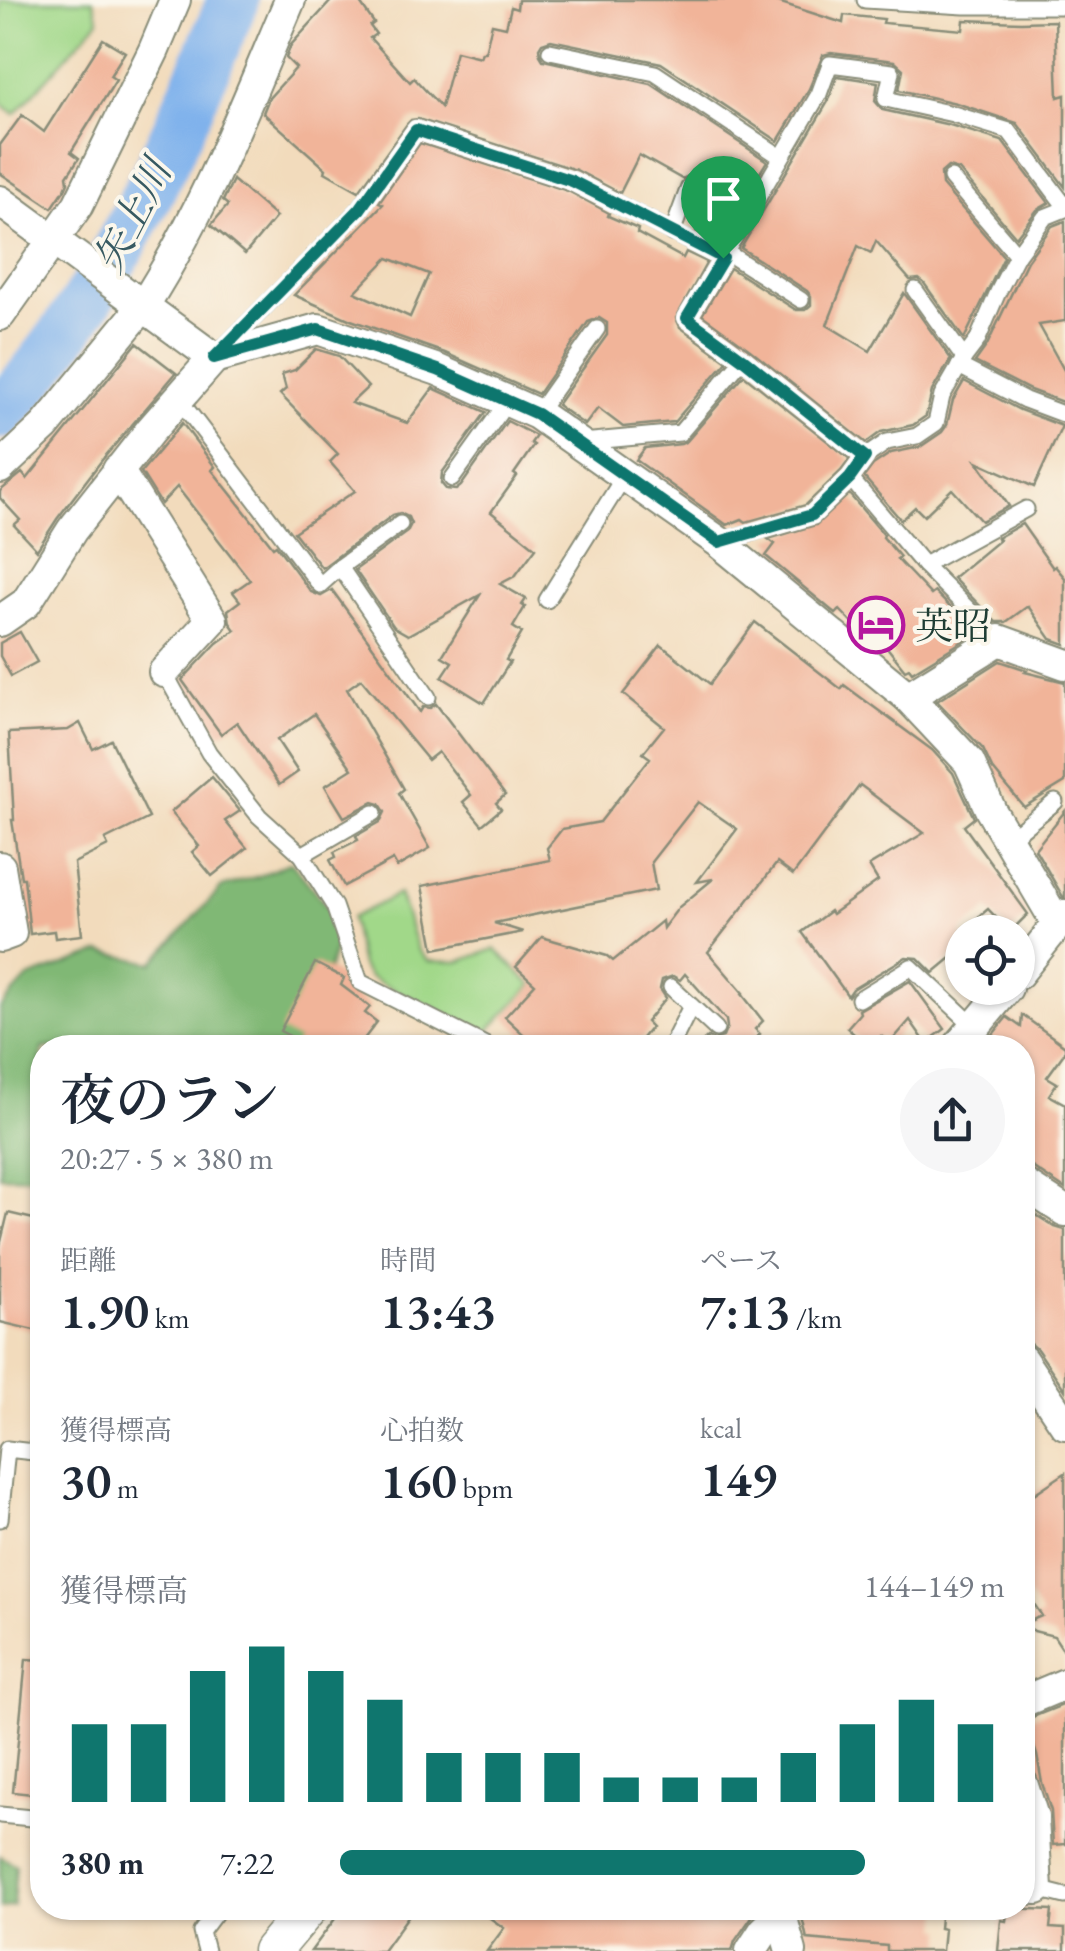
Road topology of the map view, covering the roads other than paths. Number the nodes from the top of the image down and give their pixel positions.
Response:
1 (175, 0) edge
2 (290, 0) edge
3 (865, 0) edge
4 (1065, 6) edge
5 (550, 51) dead end
6 (781, 157) junction
7 (951, 178) dead end
8 (689, 187) dead end
9 (0, 201) edge
10 (1065, 207) edge
11 (672, 232) junction
12 (52, 240) junction
13 (1017, 254) junction
14 (724, 255) junction
15 (915, 290) dead end
16 (801, 300) dead end
17 (144, 305) junction
18 (0, 315) edge
19 (597, 329) dead end
20 (214, 358) junction
21 (743, 359) junction
22 (961, 362) junction
23 (178, 398) junction
24 (508, 401) junction
25 (537, 414) junction
26 (1065, 415) edge
27 (578, 443) junction
28 (865, 457) junction
29 (0, 468) edge
30 (118, 470) junction
31 (625, 476) junction
32 (850, 478) junction
33 (452, 479) dead end
34 (1026, 510) dead end
35 (400, 524) dead end
36 (719, 542) junction
37 (924, 565) junction
38 (340, 567) junction
39 (548, 600) dead end
40 (0, 621) edge
41 (1000, 640) junction
42 (1065, 664) edge
43 (164, 672) joint
44 (428, 697) dead end
45 (908, 697) junction
46 (1055, 802) dead end
47 (374, 813) dead end
48 (1008, 840) junction
49 (302, 855) junction
50 (0, 866) edge
51 (1061, 920) edge
52 (0, 937) edge
53 (1035, 953) edge
54 (671, 987) dead end
55 (858, 999) dead end
56 (993, 1005) edge
57 (692, 1006) junction
58 (716, 1028) dead end
59 (467, 1035) edge
60 (677, 1035) edge
61 (964, 1035) edge
62 (968, 1035) edge
63 (1035, 1191) edge
64 (1065, 1211) edge
65 (1035, 1379) edge
66 (1065, 1424) edge
67 (30, 1452) edge
68 (0, 1520) edge
69 (1065, 1684) edge
70 (1035, 1697) edge
71 (0, 1815) edge
72 (30, 1818) edge
73 (1035, 1836) edge
74 (1041, 1891) edge
75 (210, 1920) edge
76 (298, 1920) edge
77 (773, 1920) edge
78 (782, 1920) edge
79 (206, 1951) edge
80 (272, 1951) edge
81 (751, 1951) edge
82 (791, 1951) edge

1 - 12 street
2 - 17 street
3 - 4 lane
5 - 6 lane
6 - 10 lane
6 - 14 lane
7 - 13 lane
8 - 11 lane
9 - 12 street
10 - 13 lane
11 - 14 lane
11 - 20 lane
12 - 17 street
12 - 18 street
13 - 22 lane
14 - 16 lane
14 - 21 lane
15 - 22 lane
17 - 20 street
17 - 29 street
19 - 25 lane
20 - 23 street
20 - 24 street
21 - 27 lane
21 - 28 lane
22 - 26 lane
22 - 28 lane
23 - 30 street
23 - 38 lane
24 - 25 street
24 - 33 lane
25 - 27 street
27 - 31 street
28 - 32 lane
30 - 40 street
30 - 43 street
31 - 36 street
31 - 39 lane
32 - 36 lane
32 - 37 lane
34 - 37 lane
35 - 38 lane
36 - 45 street
37 - 41 lane
38 - 44 lane
41 - 42 street
41 - 45 street
43 - 49 lane
45 - 48 street
46 - 48 lane
47 - 49 lane
48 - 51 street
49 - 59 lane
50 - 52 street
51 - 53 street
54 - 57 lane
55 - 61 lane
56 - 62 street
57 - 58 lane
57 - 60 lane
63 - 64 street
65 - 66 street
67 - 68 lane
69 - 70 street
71 - 72 lane
73 - 74 street
75 - 79 lane
76 - 80 street
77 - 81 street
78 - 82 street

